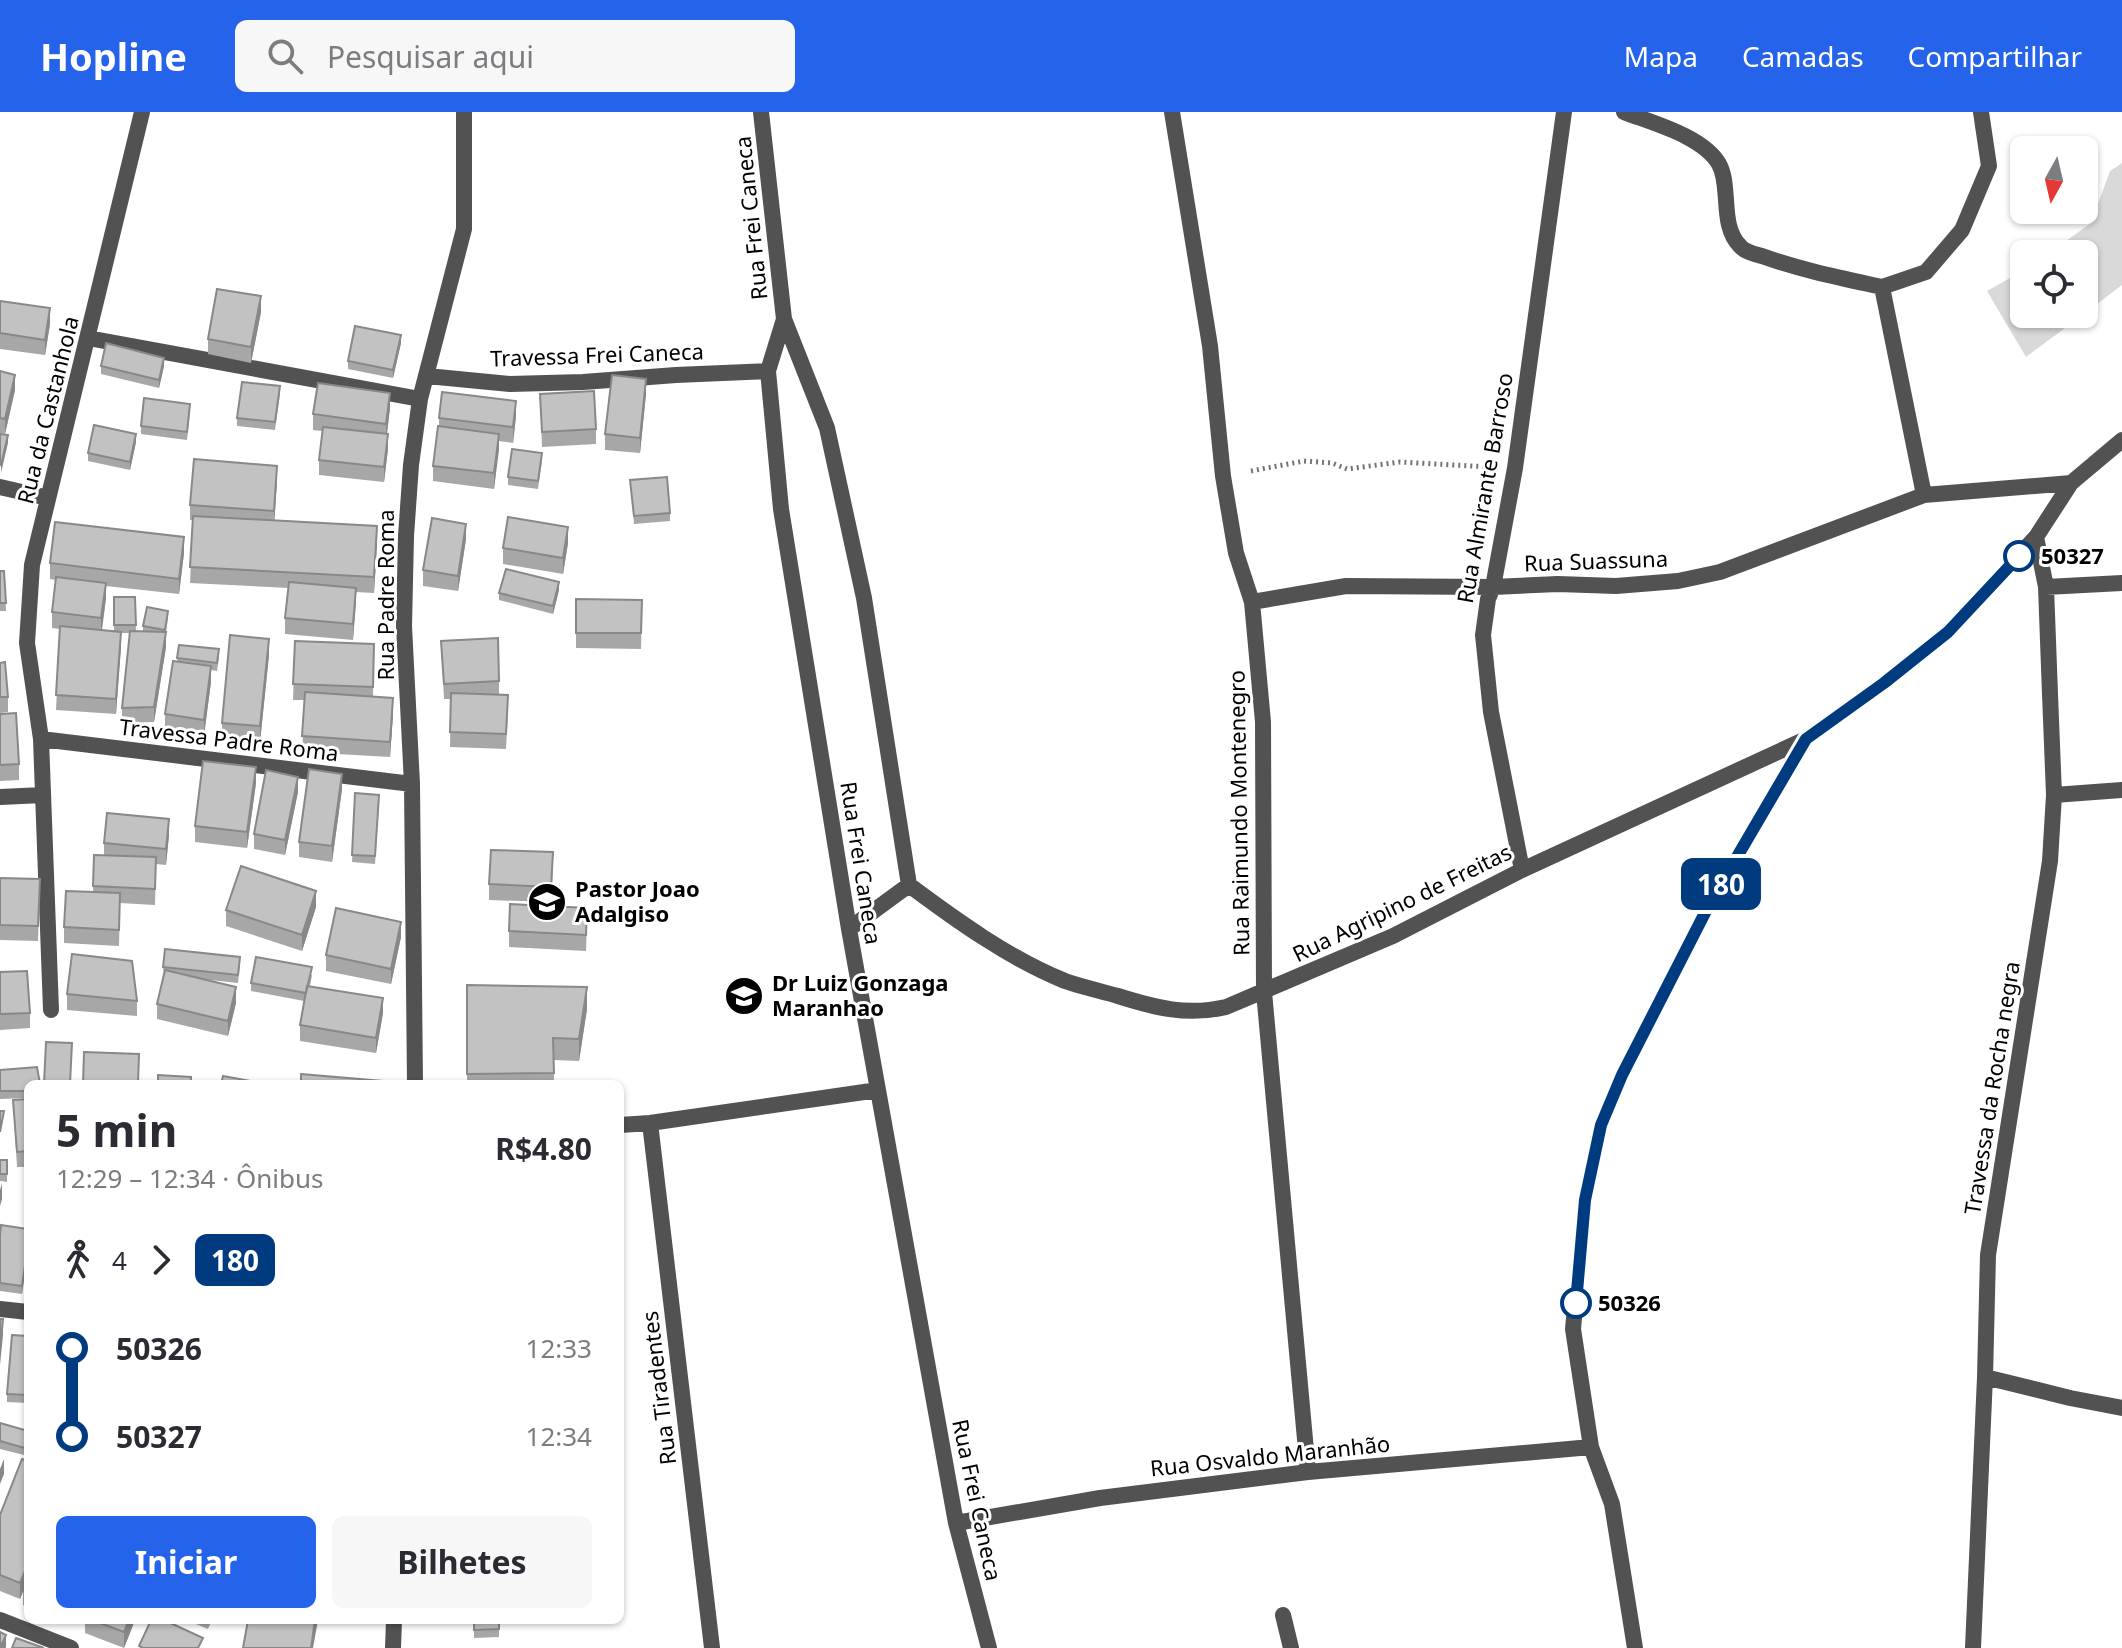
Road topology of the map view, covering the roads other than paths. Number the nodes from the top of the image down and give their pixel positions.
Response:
1 (142, 112) edge
2 (464, 112) edge
3 (761, 112) edge
4 (1172, 112) edge
5 (1564, 112) edge
6 (1624, 112) edge
7 (1981, 112) edge
8 (1882, 287) junction
9 (784, 319) junction
10 (88, 338) junction
11 (768, 371) junction
12 (427, 376) junction
13 (420, 399) junction
14 (2122, 440) edge
15 (2071, 483) junction
16 (0, 487) edge
17 (1924, 495) junction
18 (48, 498) junction
19 (2036, 537) junction
20 (2122, 583) edge
21 (1493, 587) junction
22 (2046, 587) junction
23 (1252, 602) junction
24 (41, 739) junction
25 (1806, 739) junction
26 (412, 784) junction
27 (2122, 790) edge
28 (43, 795) junction
29 (2054, 795) junction
30 (0, 797) edge
31 (1522, 870) junction
32 (909, 885) junction
33 (849, 929) junction
34 (1264, 992) junction
35 (51, 1010) dead end
36 (415, 1080) edge
37 (878, 1090) junction
38 (650, 1123) junction
39 (624, 1125) edge
40 (0, 1309) edge
41 (24, 1312) edge
42 (1985, 1377) junction
43 (2122, 1408) edge
44 (1591, 1447) junction
45 (1308, 1472) junction
46 (956, 1523) junction
47 (1283, 1615) dead end
48 (0, 1620) edge
49 (394, 1624) edge
50 (71, 1648) edge
51 (393, 1648) edge
52 (712, 1648) edge
53 (989, 1648) edge
54 (1291, 1648) edge
55 (1635, 1648) edge
56 (1973, 1648) edge

1 - 10 street, Rua da Castanhola
2 - 12 street, Rua Padre Roma
3 - 9 street, Rua Frei Caneca
4 - 23 street, Rua Raimundo Montenegro
5 - 21 street, Rua Almirante Barroso
6 - 8 street
7 - 8 street
8 - 17 street
9 - 11 street, Rua Frei Caneca
9 - 32 street, Rua Frei Caneca
10 - 13 street
10 - 18 street, Rua da Castanhola
11 - 12 street, Travessa Frei Caneca
11 - 33 street, Rua Frei Caneca
12 - 13 street, Rua Padre Roma
13 - 26 street, Rua Padre Roma
14 - 15 street, Rua Agripino de Freitas
15 - 17 street, Rua Suassuna
15 - 19 street, Rua Agripino de Freitas
16 - 18 street
17 - 21 street, Rua Suassuna
18 - 24 street, Rua da Castanhola
19 - 22 street, Travessa da Rocha negra
19 - 25 street, Rua Agripino de Freitas
20 - 22 street
21 - 23 street, Rua Suassuna
21 - 31 street, Rua Almirante Barroso
22 - 29 street, Travessa da Rocha negra
23 - 34 street, Rua Raimundo Montenegro
24 - 26 street, Travessa Padre Roma
24 - 28 street, Rua da Castanhola
25 - 31 street, Rua Agripino de Freitas
25 - 44 street, Rua Agripino de Freitas
26 - 36 street, Rua Padre Roma
27 - 29 street
28 - 30 street
28 - 35 street, Rua da Castanhola
29 - 42 street, Travessa da Rocha negra
31 - 34 street, Rua Agripino de Freitas
32 - 33 street
32 - 34 street, Rua Agripino de Freitas
33 - 37 street, Rua Frei Caneca
34 - 45 street, Rua Raimundo Montenegro
37 - 38 street
37 - 46 street, Rua Frei Caneca
38 - 39 street
38 - 52 street, Rua Tiradentes
40 - 41 street
42 - 43 street
42 - 56 street, Travessa da Rocha negra
44 - 45 street, Rua Osvaldo Maranhão
44 - 55 street, Rua Agripino de Freitas
45 - 46 street, Rua Osvaldo Maranhão
46 - 53 street, Rua Frei Caneca
47 - 54 street
48 - 50 street
49 - 51 street

